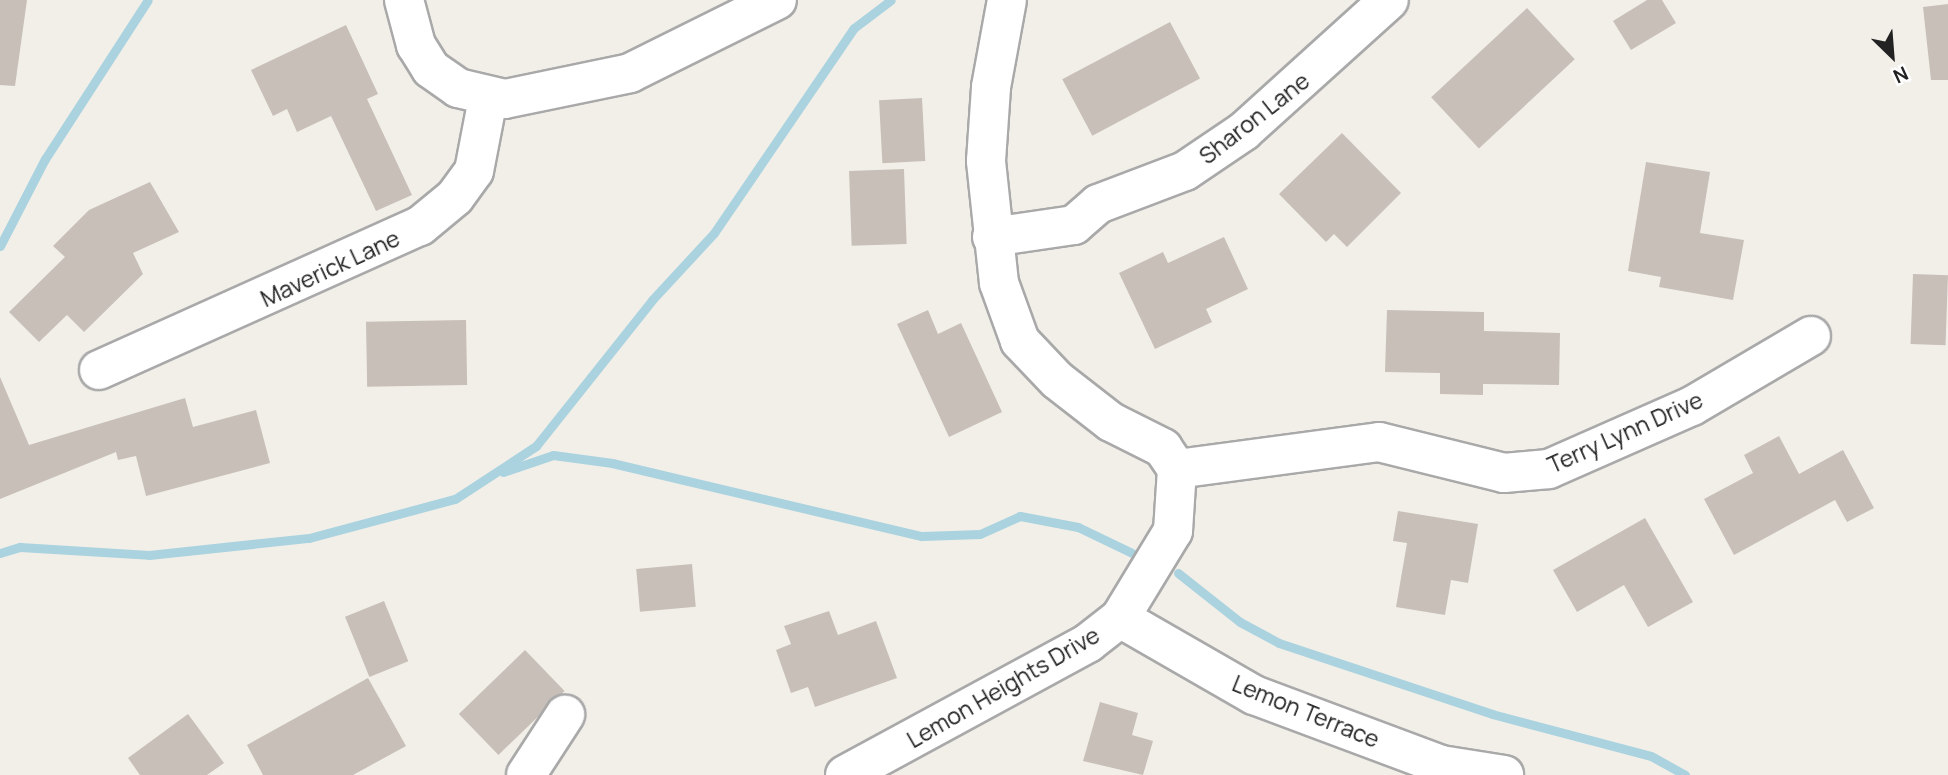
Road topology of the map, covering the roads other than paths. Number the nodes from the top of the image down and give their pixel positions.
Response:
1 (404, 0) edge
2 (777, 0) edge
3 (1007, 0) edge
4 (1389, 0) edge
5 (488, 97) junction
6 (991, 224) junction
7 (1811, 336) dead end
8 (99, 370) dead end
9 (1177, 469) junction
10 (1119, 618) junction
11 (565, 715) dead end
12 (526, 775) edge
13 (845, 775) edge
14 (1504, 775) edge

1 - 5 street
2 - 5 street
3 - 6 street
4 - 6 street, Sharon Lane
5 - 8 street, Maverick Lane
6 - 9 street
7 - 9 street, Terry Lynn Drive
9 - 10 street, Lemon Heights Drive
10 - 13 street, Lemon Heights Drive
10 - 14 street, Lemon Terrace
11 - 12 street

